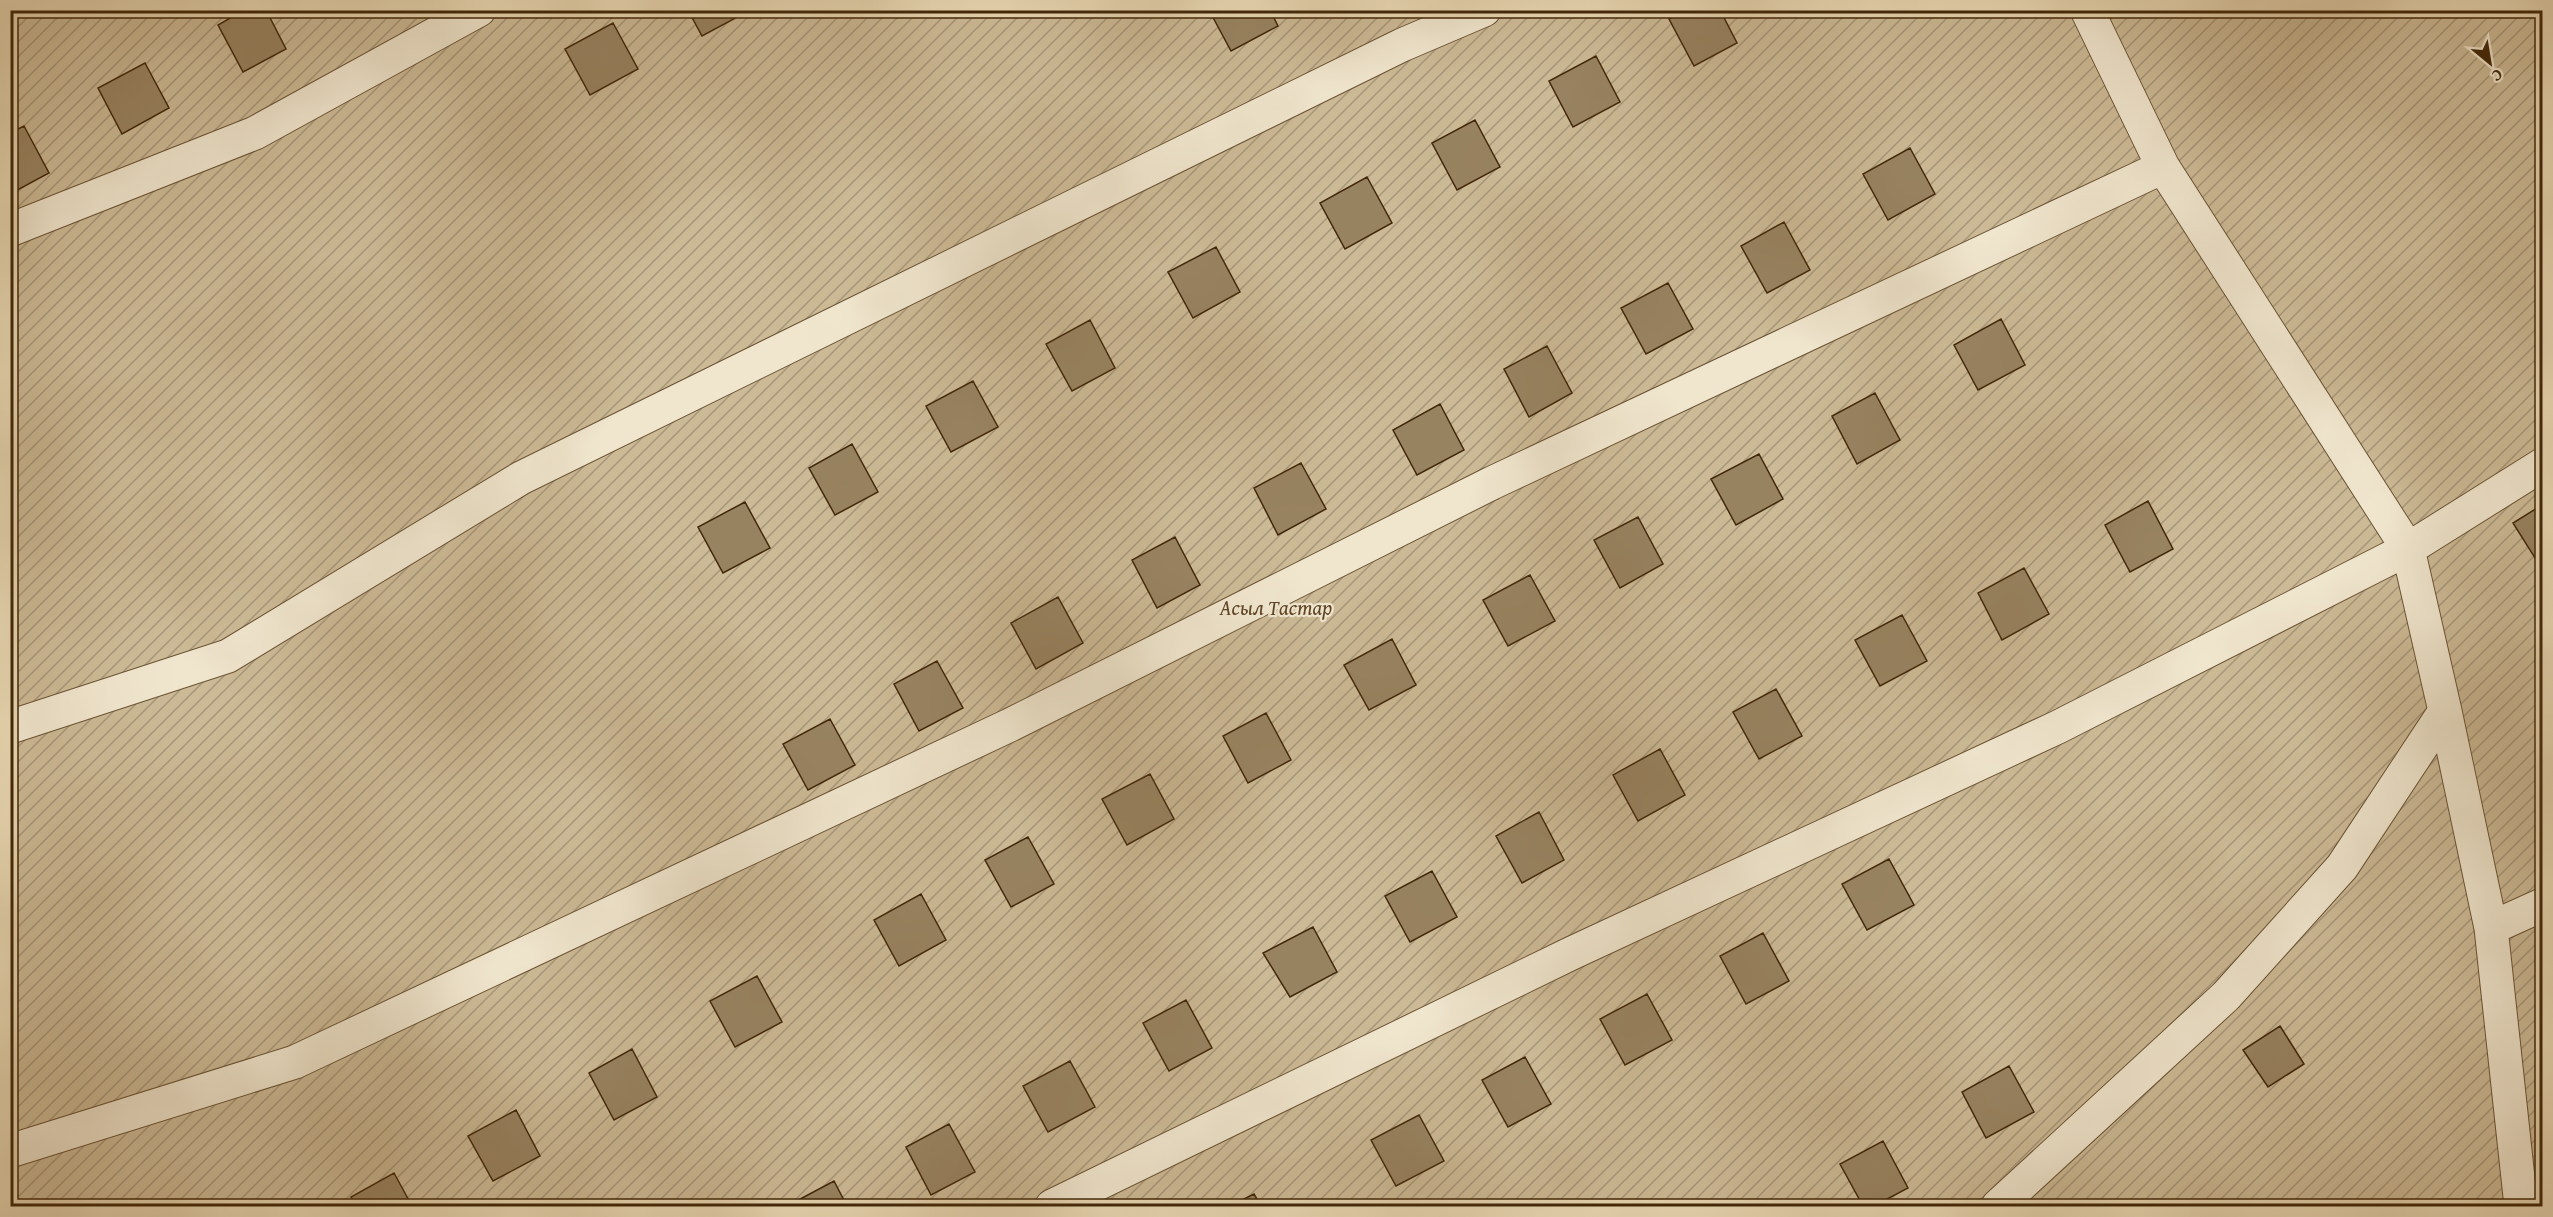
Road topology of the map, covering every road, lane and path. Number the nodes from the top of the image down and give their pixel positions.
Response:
1 (479, 10) edge
2 (1484, 10) edge
3 (2087, 10) edge
4 (2163, 167) junction
5 (10, 230) edge
6 (2542, 465) edge
7 (2408, 549) junction
8 (2445, 711) junction
9 (10, 727) edge
10 (2542, 905) edge
11 (2491, 928) junction
12 (10, 1151) edge
13 (1052, 1206) edge
14 (1998, 1206) edge
15 (2521, 1206) edge

1 - 5 street
2 - 9 street
3 - 4 street
4 - 7 street
4 - 12 street
6 - 7 street
7 - 8 street
7 - 13 street
8 - 11 street
8 - 14 street
10 - 11 street
11 - 15 street

